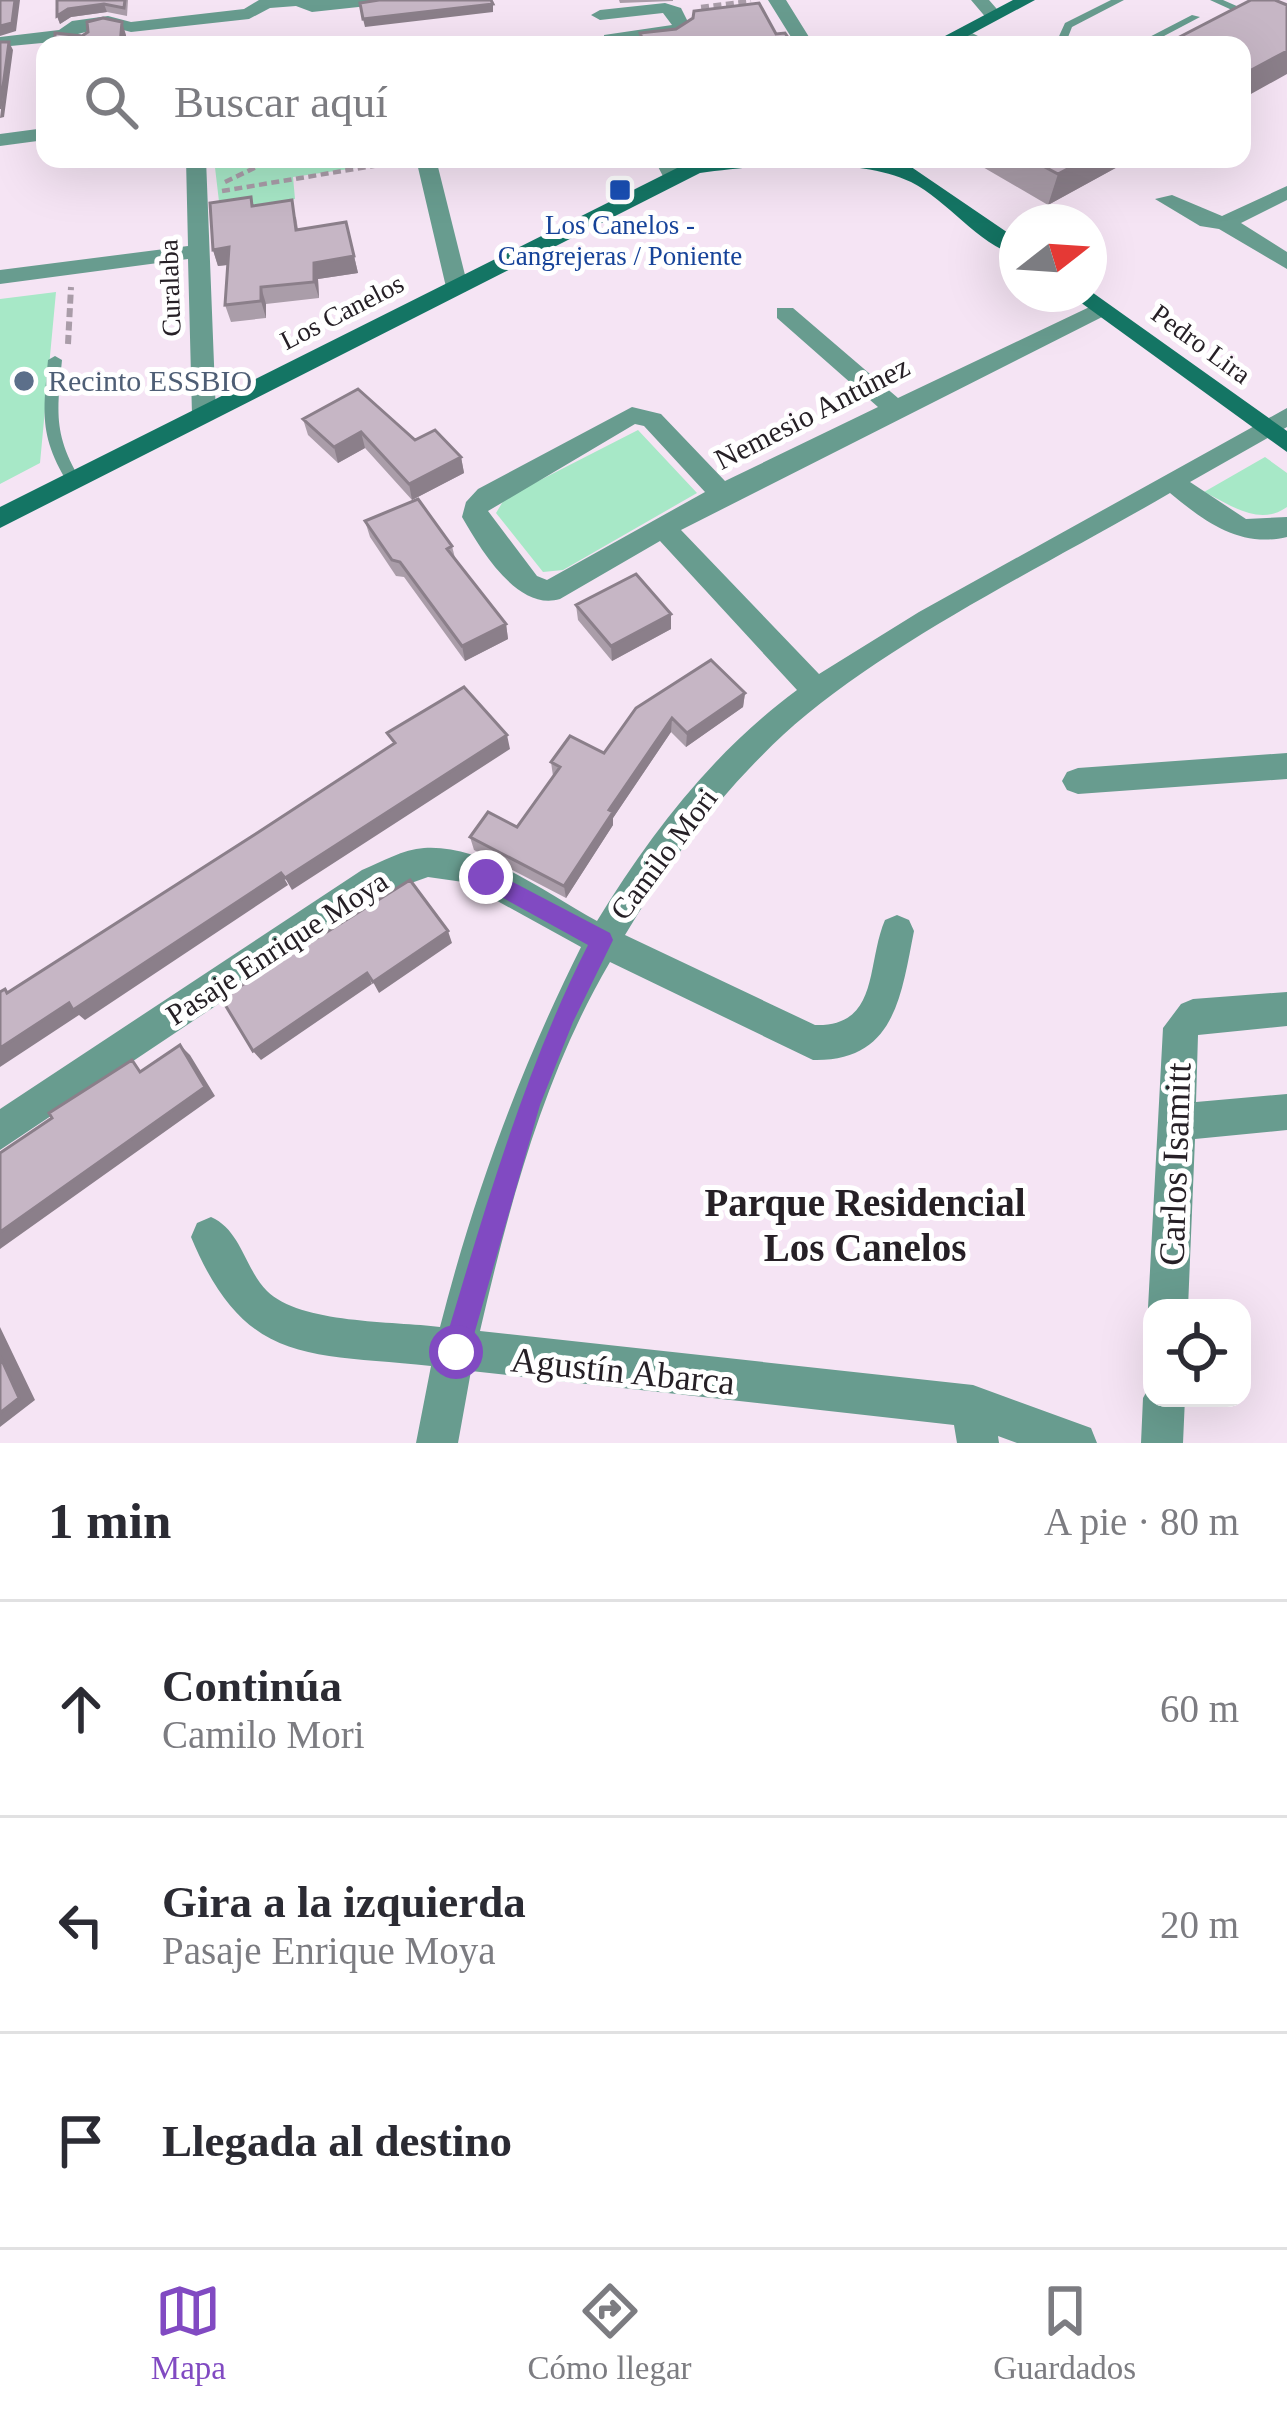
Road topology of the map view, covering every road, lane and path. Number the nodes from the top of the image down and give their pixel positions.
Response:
1 (377, 0) edge
2 (759, 0) edge
3 (777, 0) edge
4 (980, 0) edge
5 (1026, 0) edge
6 (1119, 0) edge
7 (1215, 0) edge
8 (596, 8) edge
9 (193, 10) edge
10 (673, 10) junction
11 (994, 16) junction
12 (1195, 17) dead end
13 (963, 32) junction
14 (1287, 32) edge
15 (118, 36) edge
16 (608, 36) edge
17 (646, 36) edge
18 (799, 36) edge
19 (955, 36) edge
20 (972, 36) edge
21 (1064, 36) edge
22 (1157, 36) edge
23 (36, 38) edge
24 (0, 42) edge
25 (36, 135) edge
26 (0, 140) edge
27 (196, 168) edge
28 (254, 168) edge
29 (360, 168) edge
30 (424, 168) edge
31 (862, 168) edge
32 (904, 168) edge
33 (669, 169) edge
34 (918, 178) junction
35 (1287, 192) edge
36 (197, 195) junction
37 (1166, 199) dead end
38 (1226, 223) junction
39 (999, 236) edge
40 (198, 250) junction
41 (1287, 262) edge
42 (72, 268) junction
43 (0, 278) edge
44 (458, 287) junction
45 (1070, 312) edge
46 (1106, 312) edge
47 (784, 313) dead end
48 (55, 360) joint
49 (893, 407) junction
50 (204, 415) junction
51 (1280, 429) edge
52 (74, 481) junction
53 (1172, 482) junction
54 (722, 494) junction
55 (0, 518) edge
56 (1287, 527) edge
57 (663, 528) junction
58 (817, 692) junction
59 (1287, 766) edge
60 (1078, 781) dead end
61 (896, 931) dead end
62 (602, 940) junction
63 (1287, 1010) edge
64 (1287, 1112) edge
65 (1177, 1122) junction
66 (0, 1131) edge
67 (211, 1237) dead end
68 (1168, 1299) edge
69 (456, 1352) junction
70 (1164, 1407) edge
71 (975, 1425) edge
72 (437, 1443) edge
73 (1076, 1443) edge
74 (1162, 1443) edge

1 - 9 street
2 - 10 path
3 - 18 street
4 - 11 street
5 - 11 main road
6 - 21 lane
7 - 14 lane
8 - 10 street
8 - 16 street
9 - 15 street
10 - 17 street
11 - 13 main road
12 - 22 lane
13 - 19 main road
13 - 20 lane
23 - 24 street
25 - 26 street
27 - 36 street, Curalaba
28 - 36 path
29 - 36 path
30 - 44 street
31 - 34 main road
32 - 34 main road
33 - 44 main road, Los Canelos
34 - 39 main road
35 - 38 street
36 - 40 street, Curalaba
37 - 38 street
38 - 41 street
40 - 42 street
40 - 50 street, Curalaba
42 - 43 street
42 - 48 path
44 - 50 main road, Los Canelos
45 - 49 street, Nemesio Antúnez
46 - 51 main road, Pedro Lira
47 - 49 street
48 - 52 lane
49 - 54 street, Nemesio Antúnez
50 - 52 main road, Los Canelos
51 - 53 street, Camilo Mori
52 - 55 main road, Los Canelos
53 - 56 street
53 - 58 street, Camilo Mori
54 - 57 street, Nemesio Antúnez
54 - 57 street, Nemesio Antúnez
57 - 58 street
58 - 62 street, Camilo Mori
59 - 60 street
61 - 62 street, Pasaje Enrique Moya
62 - 66 street, Pasaje Enrique Moya
62 - 69 street, Camilo Mori
63 - 65 street, Carlos Isamitt
64 - 65 street
65 - 68 street, Carlos Isamitt
67 - 69 street, Agustín Abarca
69 - 71 street, Agustín Abarca
69 - 72 street, Camilo Mori
70 - 74 street
71 - 73 street, Agustín Abarca

